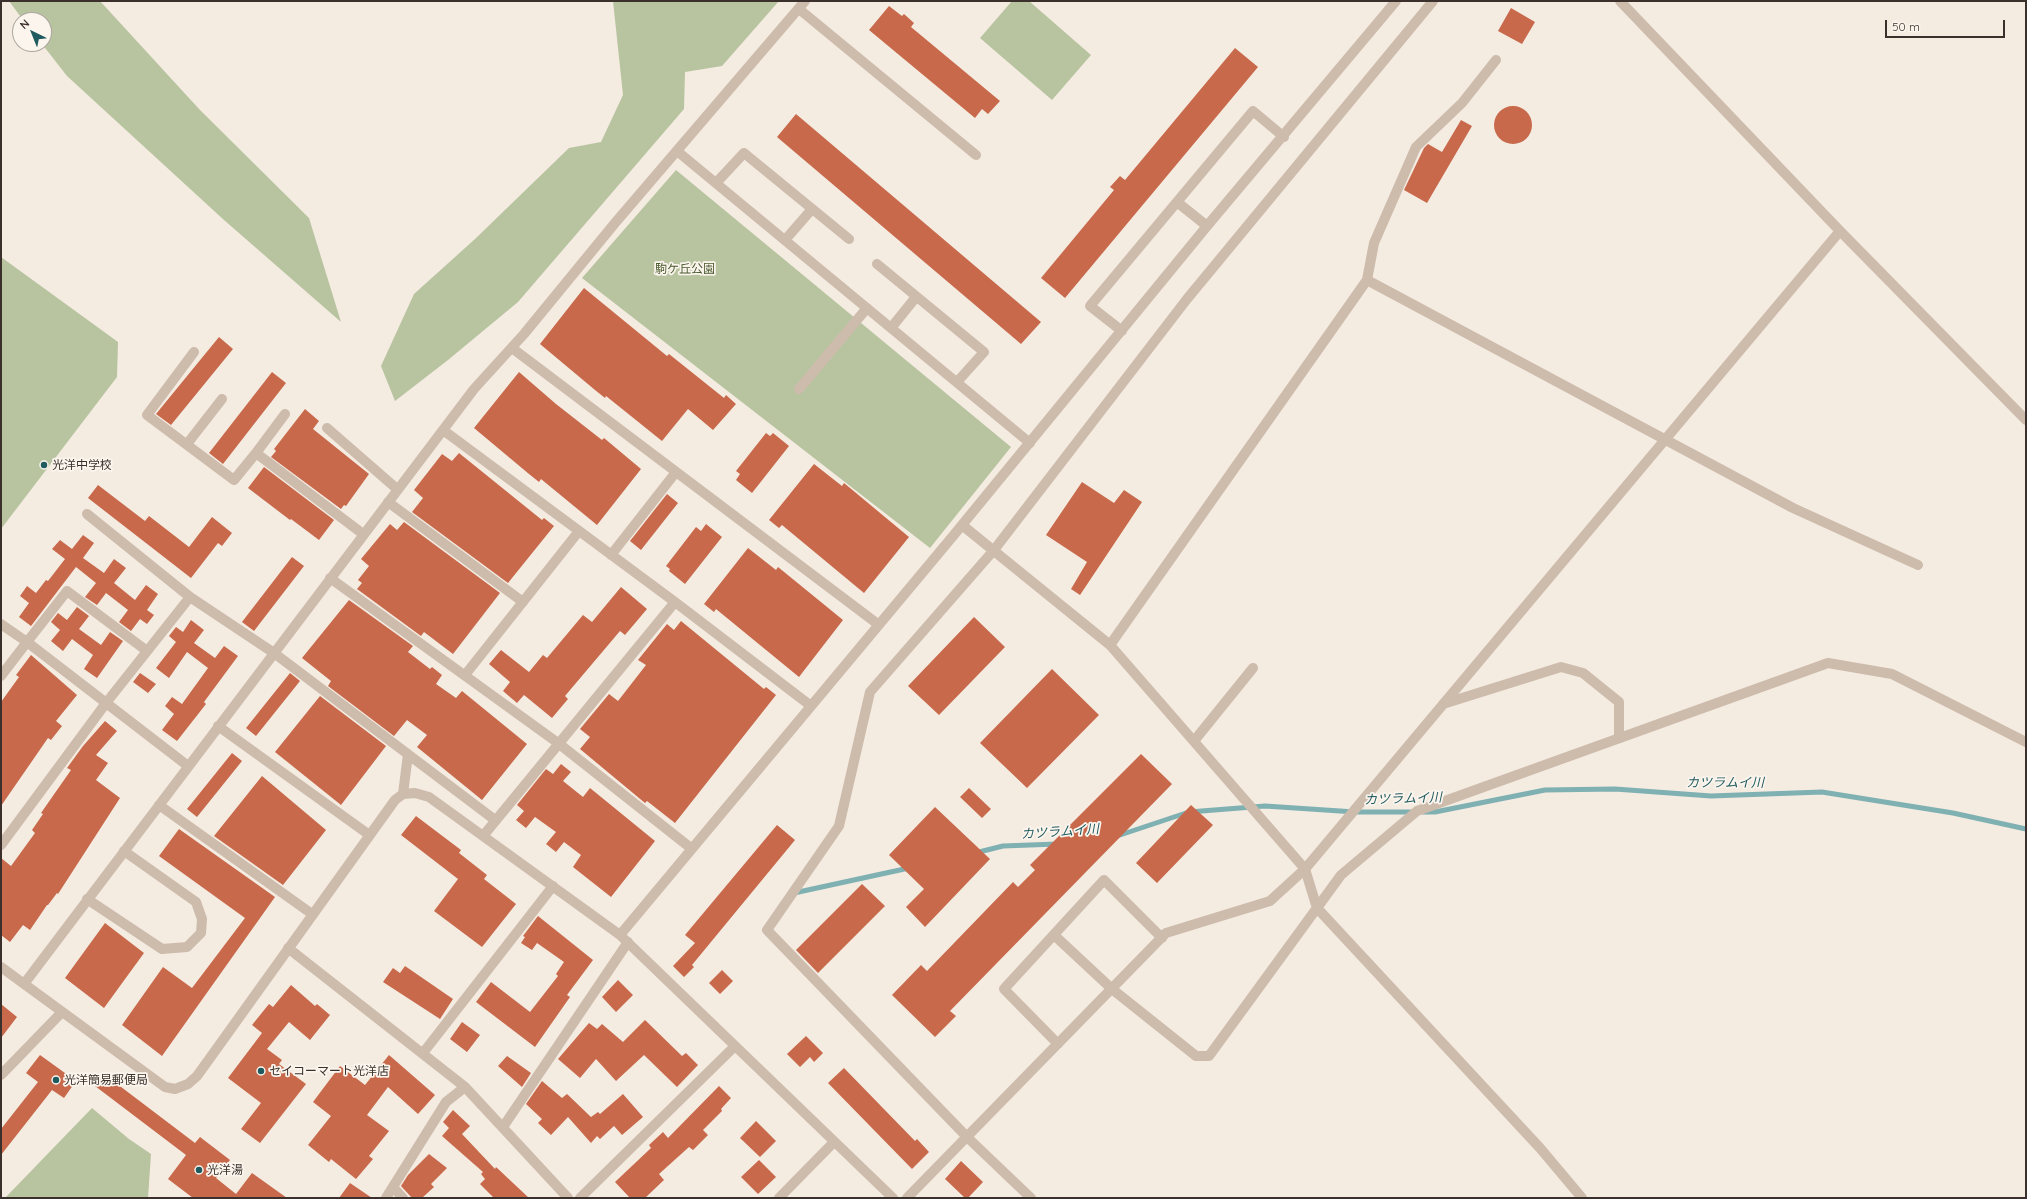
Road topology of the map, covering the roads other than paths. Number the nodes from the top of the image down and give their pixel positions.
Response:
1 (1396, 1) edge
2 (1433, 1) edge
3 (1620, 1) edge
4 (802, 5) edge
5 (1496, 60) dead end
6 (1284, 136) junction
7 (677, 151) junction
8 (976, 155) dead end
9 (716, 183) junction
10 (1177, 202) junction
11 (812, 209) junction
12 (1207, 226) junction
13 (1840, 231) junction
14 (849, 239) dead end
15 (785, 240) junction
16 (877, 264) dead end
17 (1367, 280) junction
18 (916, 297) junction
19 (867, 308) junction
20 (891, 328) junction
21 (1122, 331) junction
22 (512, 348) junction
23 (194, 352) dead end
24 (957, 382) junction
25 (799, 389) dead end
26 (222, 399) dead end
27 (285, 414) dead end
28 (2026, 420) edge
29 (327, 428) dead end
30 (443, 430) junction
31 (1664, 440) junction
32 (1030, 443) junction
33 (186, 444) junction
34 (256, 453) junction
35 (676, 472) junction
36 (397, 489) junction
37 (388, 502) junction
38 (87, 514) dead end
39 (962, 525) junction
40 (579, 531) junction
41 (363, 534) junction
42 (994, 550) junction
43 (611, 555) junction
44 (1918, 565) dead end
45 (330, 578) junction
46 (190, 597) junction
47 (523, 602) junction
48 (675, 602) junction
49 (1, 624) edge
50 (879, 625) junction
51 (27, 642) junction
52 (1110, 645) junction
53 (147, 651) junction
54 (274, 653) junction
55 (1254, 668) dead end
56 (1, 676) edge
57 (465, 676) junction
58 (106, 703) junction
59 (1443, 704) junction
60 (810, 706) junction
61 (218, 726) junction
62 (1619, 738) junction
63 (1194, 741) junction
64 (2026, 742) edge
65 (558, 743) junction
66 (408, 754) junction
67 (188, 766) junction
68 (403, 794) junction
69 (159, 805) junction
70 (495, 820) junction
71 (368, 834) junction
72 (483, 836) junction
73 (1, 845) edge
74 (692, 849) junction
75 (124, 851) junction
76 (1305, 869) junction
77 (553, 886) junction
78 (88, 899) junction
79 (1317, 908) junction
80 (312, 914) junction
81 (620, 935) junction
82 (1054, 935) junction
83 (1162, 938) junction
84 (628, 942) junction
85 (288, 948) junction
86 (1, 968) edge
87 (24, 984) junction
88 (1112, 989) junction
89 (62, 1012) junction
90 (1058, 1044) junction
91 (735, 1046) junction
92 (423, 1053) junction
93 (1, 1075) edge
94 (465, 1087) junction
95 (503, 1127) junction
96 (967, 1137) junction
97 (834, 1142) junction
98 (393, 1187) junction
99 (386, 1198) edge
100 (403, 1198) edge
101 (568, 1198) edge
102 (580, 1198) edge
103 (779, 1198) edge
104 (893, 1198) edge
105 (907, 1198) edge
106 (1031, 1198) edge
107 (1582, 1198) edge

1 - 6 street
2 - 42 street
3 - 13 street
4 - 7 street
4 - 8 street
5 - 17 street
6 - 10 street
6 - 12 street
7 - 9 street
7 - 22 street
9 - 11 street
9 - 15 street
10 - 12 street
10 - 21 street
11 - 14 street
11 - 15 street
12 - 21 street
13 - 28 street
13 - 31 street
15 - 19 street
16 - 18 street
17 - 31 street
17 - 52 street
18 - 20 street
18 - 24 street
19 - 20 street
19 - 25 street
20 - 24 street
21 - 32 street
22 - 30 street
22 - 35 street
23 - 33 street
24 - 32 street
26 - 33 street
27 - 34 street
29 - 36 street
30 - 36 street
30 - 40 street
31 - 44 street
31 - 59 street
32 - 39 street
33 - 34 street
34 - 41 street
35 - 43 street
35 - 50 street
36 - 37 street
37 - 41 street
37 - 47 street
38 - 46 street
39 - 42 street
39 - 50 street
40 - 43 street
40 - 47 street
41 - 45 street
42 - 52 street
42 - 96 street
43 - 48 street
45 - 54 street
45 - 57 street
46 - 53 street
46 - 54 street
47 - 57 street
48 - 60 street
48 - 65 street
49 - 51 street
50 - 60 street
51 - 53 street
51 - 56 street
51 - 58 street
52 - 63 street
53 - 58 street
54 - 61 street
54 - 66 street
55 - 63 street
57 - 65 street
58 - 67 street
58 - 73 street
59 - 62 street
59 - 76 street
60 - 74 street
61 - 67 street
61 - 71 street
62 - 64 street
62 - 79 street
63 - 76 street
65 - 70 street
65 - 74 street
66 - 68 street
66 - 70 street
67 - 69 street
68 - 71 street
68 - 72 street
69 - 75 street
69 - 80 street
70 - 72 street
71 - 80 street
72 - 77 street
74 - 81 street
75 - 78 street
75 - 78 street
76 - 79 street
76 - 83 street
77 - 81 street
77 - 92 street
78 - 87 street
79 - 88 street
79 - 107 street
80 - 85 street
81 - 84 street
82 - 83 street
82 - 88 street
82 - 90 street
83 - 88 street
84 - 91 street
84 - 95 street
85 - 89 street
85 - 92 street
86 - 87 street
87 - 89 street
88 - 90 street
89 - 93 street
90 - 96 street
91 - 97 street
91 - 102 street
92 - 94 street
94 - 95 street
94 - 98 street
95 - 101 street
96 - 105 street
96 - 106 street
97 - 103 street
97 - 104 street
98 - 99 street
98 - 100 street

